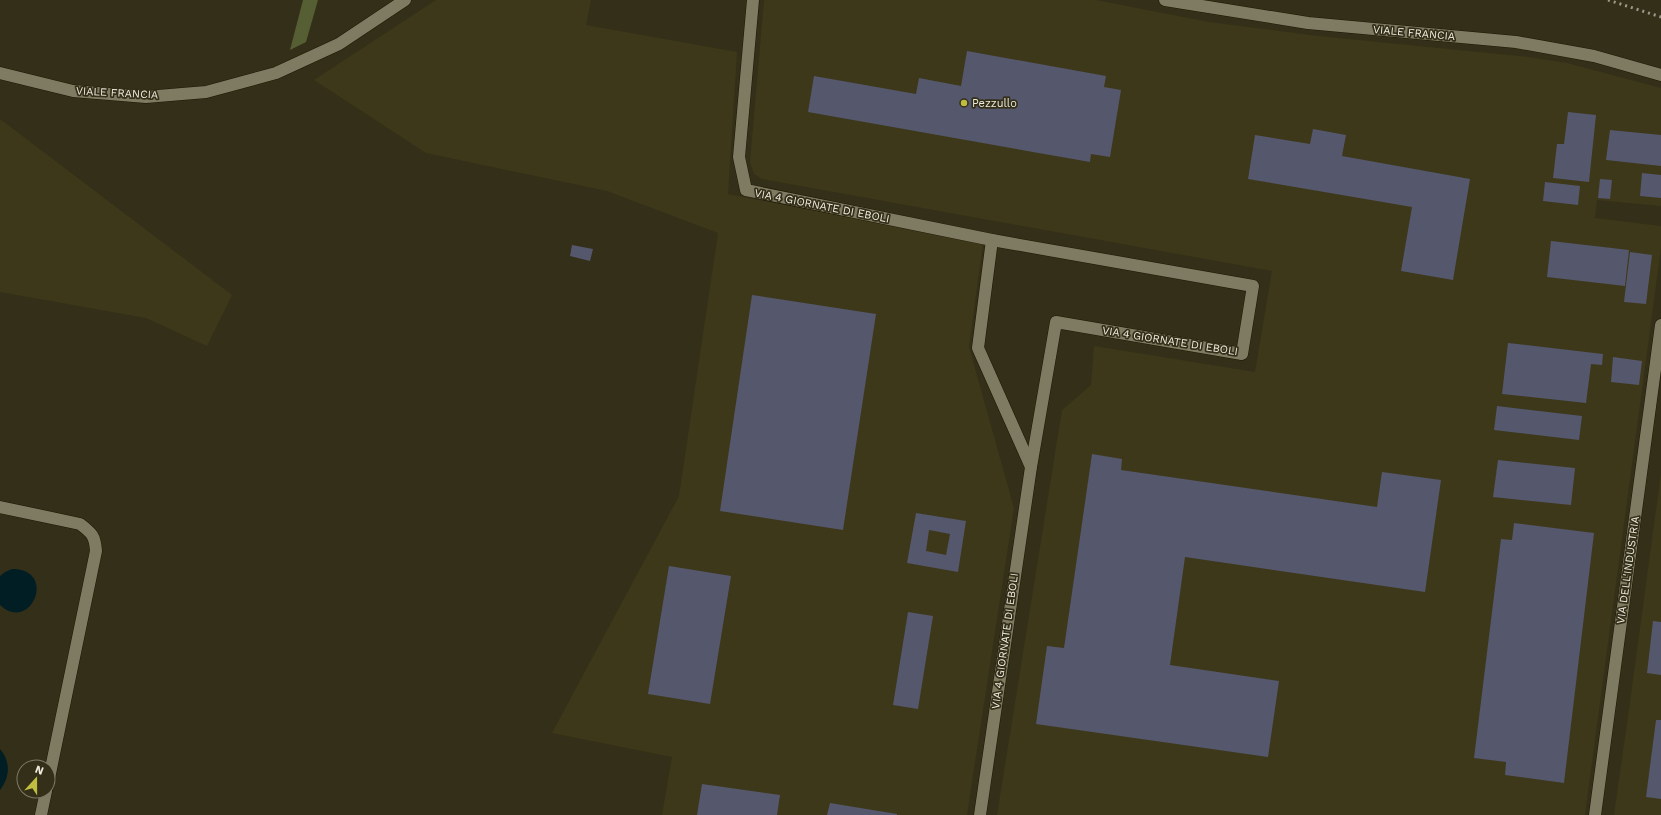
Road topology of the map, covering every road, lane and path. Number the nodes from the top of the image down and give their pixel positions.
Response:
1 (405, 0) edge
2 (753, 0) edge
3 (1165, 0) edge
4 (0, 73) edge
5 (1661, 75) edge
6 (992, 240) junction
7 (1661, 325) edge
8 (1031, 467) junction
9 (0, 507) edge
10 (53, 759) edge
11 (44, 799) edge
12 (41, 815) edge
13 (980, 815) edge
14 (1595, 815) edge

1 - 4 street, VIALE FRANCIA
2 - 6 street, VIA 4 GIORNATE DI EBOLI
3 - 5 street, VIALE FRANCIA
6 - 8 street
6 - 8 street, VIA 4 GIORNATE DI EBOLI
7 - 14 street, VIA DELL'INDUSTRIA
8 - 13 street, VIA 4 GIORNATE DI EBOLI
9 - 10 street
11 - 12 street

